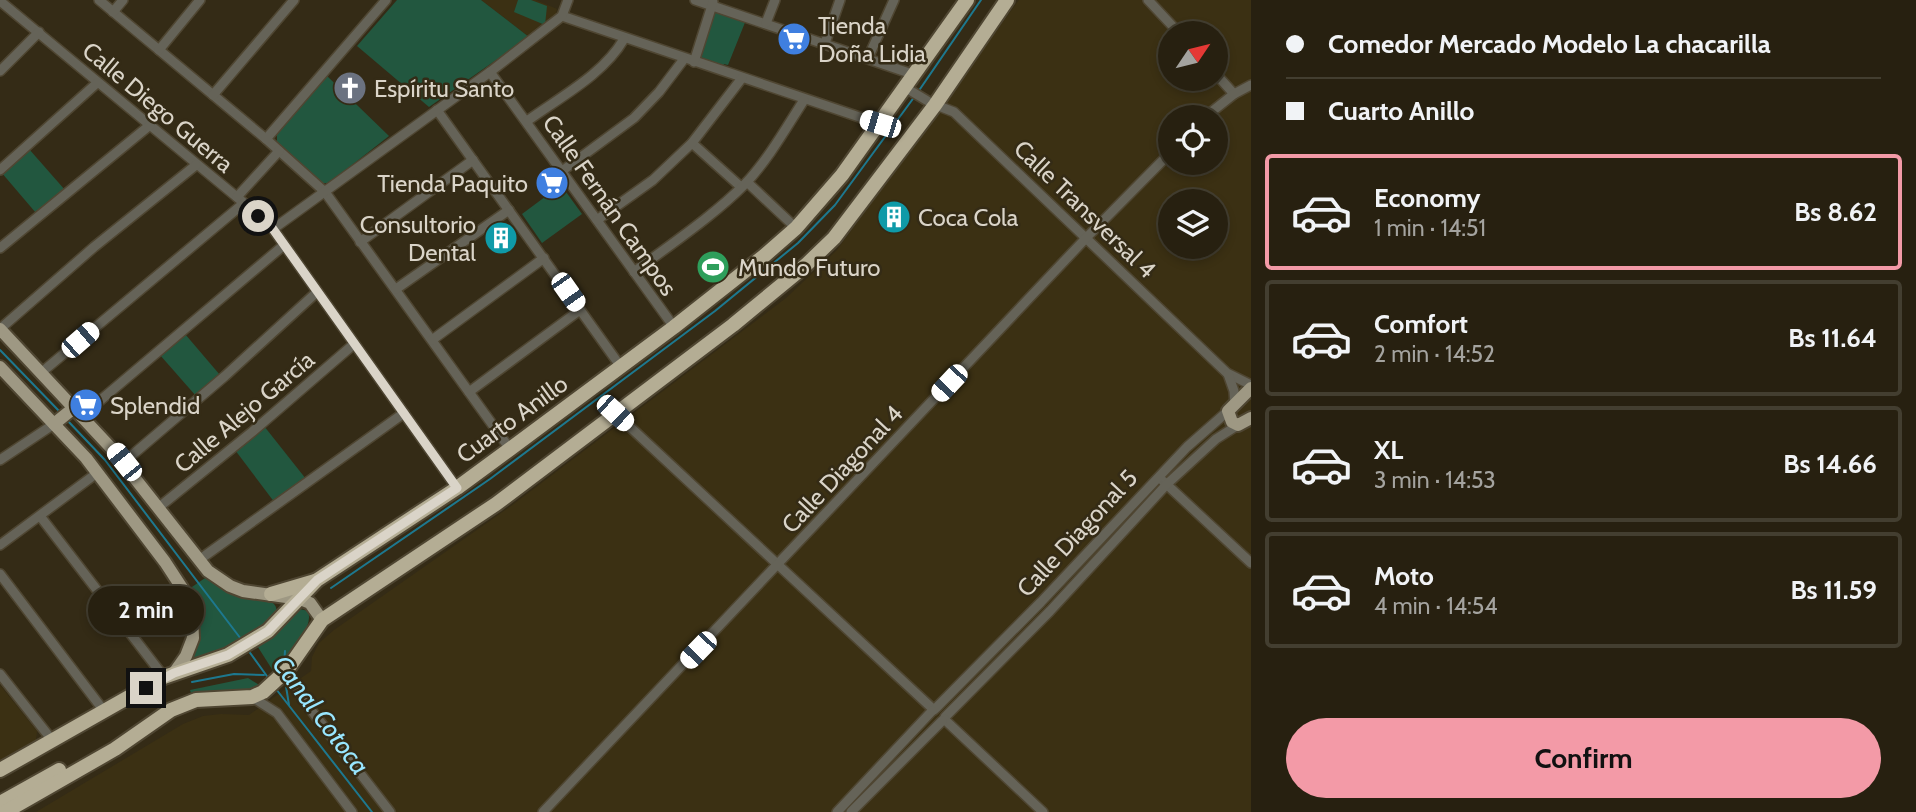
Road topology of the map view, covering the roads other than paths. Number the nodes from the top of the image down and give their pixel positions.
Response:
1 (99, 0) edge
2 (123, 0) edge
3 (200, 0) edge
4 (294, 0) edge
5 (386, 0) edge
6 (568, 0) edge
7 (695, 0) edge
8 (775, 0) edge
9 (840, 0) edge
10 (894, 0) edge
11 (967, 0) edge
12 (1007, 0) edge
13 (1148, 0) edge
14 (0, 1) edge
15 (712, 3) edge
16 (113, 12) junction
17 (562, 16) junction
18 (1168, 21) edge
19 (766, 23) junction
20 (38, 32) junction
21 (624, 39) junction
22 (825, 43) junction
23 (159, 50) junction
24 (684, 58) junction
25 (868, 58) junction
26 (694, 62) junction
27 (0, 71) edge
28 (490, 72) junction
29 (915, 75) junction
30 (742, 78) junction
31 (97, 83) junction
32 (1251, 85) edge
33 (1228, 87) edge
34 (911, 91) junction
35 (1234, 94) junction
36 (214, 95) junction
37 (804, 100) junction
38 (930, 102) junction
39 (1220, 105) edge
40 (437, 110) junction
41 (527, 121) junction
42 (880, 124) junction
43 (150, 125) junction
44 (266, 139) junction
45 (692, 144) junction
46 (279, 151) junction
47 (473, 160) junction
48 (197, 165) junction
49 (1158, 165) edge
50 (0, 170) edge
51 (562, 171) junction
52 (744, 185) junction
53 (325, 192) junction
54 (241, 200) junction
55 (509, 210) junction
56 (597, 220) junction
57 (796, 228) junction
58 (273, 229) junction
59 (1087, 237) junction
60 (360, 242) junction
61 (284, 245) junction
62 (0, 248) edge
63 (544, 258) junction
64 (634, 272) junction
65 (396, 289) junction
66 (317, 292) junction
67 (580, 310) junction
68 (674, 327) junction
69 (0, 329) edge
70 (432, 340) junction
71 (354, 344) junction
72 (621, 367) junction
73 (1, 370) edge
74 (42, 372) junction
75 (1227, 373) junction
76 (1251, 387) edge
77 (469, 391) junction
78 (1231, 408) junction
79 (404, 413) junction
80 (615, 413) junction
81 (68, 415) junction
82 (1251, 418) edge
83 (1238, 425) junction
84 (1209, 428) junction
85 (1216, 439) junction
86 (510, 449) junction
87 (0, 460) edge
88 (124, 462) junction
89 (97, 473) junction
90 (1159, 477) junction
91 (1167, 484) junction
92 (457, 488) junction
93 (158, 508) junction
94 (40, 516) junction
95 (1103, 535) junction
96 (1111, 543) junction
97 (0, 545) edge
98 (199, 560) junction
99 (1251, 564) edge
100 (778, 566) junction
101 (0, 574) edge
102 (317, 580) junction
103 (271, 594) junction
104 (300, 599) junction
105 (322, 620) junction
106 (0, 674) edge
107 (283, 674) junction
108 (169, 675) junction
109 (258, 694) junction
110 (128, 699) junction
111 (934, 710) junction
112 (104, 711) junction
113 (944, 719) junction
114 (142, 729) junction
115 (52, 740) junction
116 (0, 770) edge
117 (0, 779) edge
118 (0, 803) edge
119 (5, 812) edge
120 (352, 812) edge
121 (390, 812) edge
122 (543, 812) edge
123 (837, 812) edge
124 (851, 812) edge
125 (1042, 812) edge

1 - 16 street
2 - 16 street
3 - 23 street
4 - 36 street
5 - 44 street
6 - 17 street
7 - 15 street
8 - 19 street
9 - 22 street
10 - 25 street
11 - 29 highway, Cuarto Anillo
12 - 38 highway
13 - 18 street
14 - 20 street, Calle Diego Guerra
15 - 19 street
15 - 26 street
16 - 23 street
17 - 21 street
17 - 28 street
19 - 22 street
20 - 27 street
20 - 31 street, Calle Diego Guerra
21 - 24 street
21 - 41 street
22 - 25 street
23 - 36 street
24 - 26 street
24 - 51 street
25 - 29 street
26 - 30 street
28 - 40 street
28 - 41 street, Calle Fernán Campos
29 - 34 highway, Cuarto Anillo
30 - 37 street
30 - 45 street
31 - 43 street, Calle Diego Guerra
31 - 50 street
32 - 35 street
33 - 35 street
34 - 38 street, Calle Transversal 4
34 - 42 highway, Cuarto Anillo
35 - 39 street
36 - 44 street
37 - 42 street
37 - 52 street
38 - 59 street, Calle Transversal 4
38 - 80 highway
40 - 47 street
40 - 53 street
41 - 51 street, Calle Fernán Campos
42 - 57 highway, Cuarto Anillo
43 - 48 street, Calle Diego Guerra
43 - 62 street
44 - 46 street
45 - 52 street
45 - 56 street
46 - 53 street
46 - 54 street
47 - 55 street
47 - 60 street
48 - 54 street, Calle Diego Guerra
48 - 69 street
49 - 59 street, Calle Diagonal 4
51 - 56 street, Calle Fernán Campos
52 - 57 street
52 - 64 street
53 - 58 street
53 - 60 street
54 - 58 street, Calle Diego Guerra
54 - 74 street
55 - 63 street
55 - 65 street
56 - 64 street, Calle Fernán Campos
57 - 68 highway, Cuarto Anillo
58 - 61 street, Calle Diego Guerra
59 - 75 street, Calle Transversal 4
59 - 100 street, Calle Diagonal 4
60 - 65 street
61 - 66 street, Calle Diego Guerra
61 - 81 street
63 - 67 street
63 - 70 street
64 - 68 street, Calle Fernán Campos
65 - 70 street
66 - 71 street, Calle Diego Guerra
66 - 88 street
67 - 72 street
67 - 77 street
68 - 72 highway, Cuarto Anillo
69 - 74 main road
70 - 77 street
71 - 79 street, Calle Diego Guerra
71 - 93 street, Calle Alejo García
72 - 86 highway, Cuarto Anillo
73 - 81 main road
74 - 81 main road
75 - 76 street, Calle Transversal 4
75 - 78 street
76 - 78 main road, Calle Diagonal 5
77 - 86 street
78 - 83 main road
78 - 84 street, Calle Diagonal 5
79 - 92 street, Calle Diego Guerra
79 - 98 street
80 - 100 street
80 - 105 highway
81 - 87 street
81 - 88 main road
81 - 89 main road
82 - 83 main road, Calle Diagonal 5
83 - 85 street, Calle Diagonal 5
84 - 85 street
84 - 90 street, Calle Diagonal 5
85 - 91 street, Calle Diagonal 5
86 - 92 highway, Cuarto Anillo
88 - 93 main road
89 - 94 street
89 - 108 main road
90 - 91 street
90 - 95 street, Calle Diagonal 5
91 - 96 street, Calle Diagonal 5
91 - 99 street
92 - 102 highway, Cuarto Anillo
93 - 98 main road
94 - 97 street
94 - 108 street
95 - 96 street
95 - 111 street, Calle Diagonal 5
96 - 113 street, Calle Diagonal 5
98 - 103 main road
100 - 111 street
100 - 122 street, Calle Diagonal 4
101 - 112 street
102 - 103 highway
102 - 104 highway, Cuarto Anillo
103 - 104 main road
104 - 105 main road
104 - 108 highway, Cuarto Anillo
105 - 107 highway
106 - 115 street
107 - 109 highway
107 - 121 street
108 - 110 highway, Cuarto Anillo
109 - 114 highway
109 - 120 street
110 - 112 highway, Cuarto Anillo
110 - 117 highway
111 - 113 street
111 - 123 street, Calle Diagonal 5
112 - 115 highway, Cuarto Anillo
113 - 124 street, Calle Diagonal 5
113 - 125 street
114 - 118 highway
114 - 119 highway
115 - 116 highway, Cuarto Anillo

